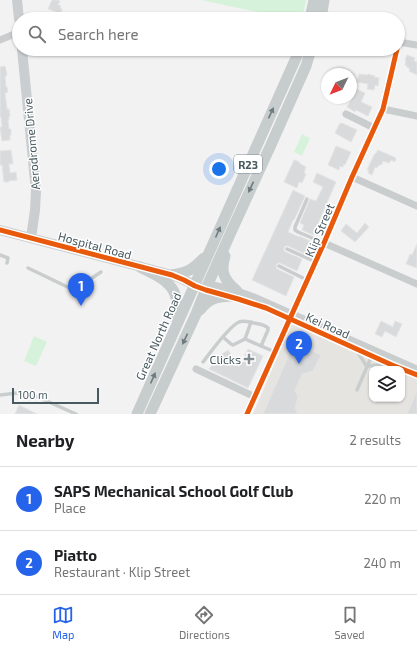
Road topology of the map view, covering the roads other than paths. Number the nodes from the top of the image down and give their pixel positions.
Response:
1 (17, 0) edge
2 (314, 0) edge
3 (324, 0) edge
4 (18, 12) edge
5 (311, 12) edge
6 (321, 12) edge
7 (12, 35) edge
8 (0, 40) edge
9 (405, 44) edge
10 (417, 45) edge
11 (23, 56) edge
12 (297, 56) edge
13 (309, 56) edge
14 (395, 56) edge
15 (383, 109) junction
16 (346, 114) dead end
17 (417, 116) edge
18 (374, 128) junction
19 (352, 177) junction
20 (307, 199) dead end
21 (417, 206) edge
22 (0, 230) edge
23 (231, 232) junction
24 (31, 238) junction
25 (324, 243) junction
26 (287, 249) dead end
27 (0, 255) edge
28 (208, 255) junction
29 (316, 262) junction
30 (7, 263) dead end
31 (279, 266) dead end
32 (140, 267) junction
33 (28, 268) dead end
34 (101, 272) dead end
35 (172, 275) junction
36 (307, 280) junction
37 (196, 283) junction
38 (417, 284) edge
39 (207, 287) junction
40 (234, 294) junction
41 (196, 314) junction
42 (291, 316) junction
43 (251, 322) junction
44 (174, 331) junction
45 (223, 337) junction
46 (245, 339) junction
47 (261, 346) junction
48 (354, 348) junction
49 (275, 352) junction
50 (373, 353) junction
51 (203, 362) dead end
52 (392, 365) junction
53 (367, 366) junction
54 (196, 369) dead end
55 (417, 369) edge
56 (417, 374) edge
57 (357, 390) dead end
58 (0, 395) edge
59 (255, 397) junction
60 (76, 414) edge
61 (137, 414) edge
62 (150, 414) edge
63 (247, 414) edge

1 - 4 street
2 - 5 main road
3 - 6 main road
7 - 8 street
9 - 10 street
11 - 24 street, Aerodrome Drive
28 -> 12 main road, Great North Road / R23
13 -> 23 main road, Great North Road / R23
14 - 15 street, Klip Street
15 - 17 street
15 - 18 street, Klip Street
16 - 18 street
18 - 19 street, Klip Street
19 - 21 street
19 - 25 street, Klip Street
20 - 25 lane
22 - 24 street, Hospital Road
23 - 39 main road, Great North Road / R23
23 - 40 main road
24 - 32 street, Hospital Road
25 - 29 street, Klip Street
25 - 38 street
26 - 29 lane
27 - 30 lane
28 - 35 main road
28 - 37 main road, Great North Road / R23
29 - 36 street, Klip Street
31 - 36 lane
32 - 35 street, Hospital Road
32 - 44 main road
33 - 34 lane
35 - 37 street, Hospital Road
36 - 42 street, Klip Street
37 - 39 street, Hospital Road
37 - 44 main road, Great North Road / R23
39 - 40 street, Kei Road
39 - 41 main road, Great North Road / R23
40 - 41 main road
40 - 42 street, Kei Road
41 -> 62 main road, Great North Road / R23
42 - 48 street, Kei Road
42 - 49 street, Klip Street
42 - 50 street, Kei Road
43 - 45 lane
43 - 46 lane
43 - 47 lane
61 -> 44 main road, Great North Road / R23
45 - 46 lane
45 - 51 lane
46 - 47 lane
47 - 49 lane
48 - 50 street, Kei Road
48 - 53 lane
49 - 59 street, Klip Street
50 - 52 street, Kei Road
50 - 53 lane
50 - 55 street, Kei Road
52 - 53 lane
52 - 56 street, Kei Road
53 - 57 lane
54 - 59 street
58 - 60 lane
59 - 63 street, Klip Street

